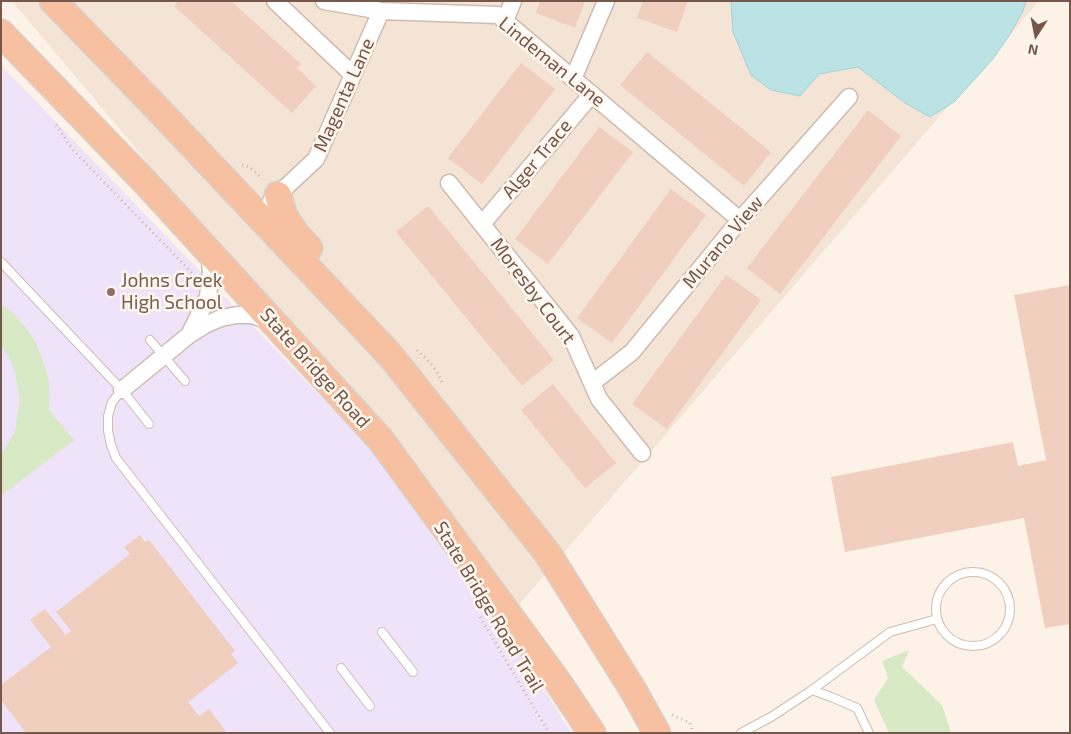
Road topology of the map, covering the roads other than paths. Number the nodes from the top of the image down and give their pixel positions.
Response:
1 (53, 1) edge
2 (275, 1) edge
3 (324, 1) edge
4 (512, 1) edge
5 (606, 1) edge
6 (381, 12) junction
7 (505, 21) junction
8 (1, 33) edge
9 (353, 75) junction
10 (574, 79) junction
11 (592, 94) junction
12 (849, 97) dead end
13 (449, 183) dead end
14 (278, 195) junction
15 (256, 215) junction
16 (740, 220) junction
17 (482, 224) junction
18 (209, 252) junction
19 (1, 262) edge
20 (274, 323) junction
21 (189, 335) junction
22 (150, 340) dead end
23 (164, 355) junction
24 (390, 355) junction
25 (185, 381) dead end
26 (592, 383) junction
27 (122, 390) junction
28 (149, 424) dead end
29 (642, 453) dead end
30 (937, 619) junction
31 (382, 632) dead end
32 (341, 668) dead end
33 (413, 672) dead end
34 (812, 690) junction
35 (370, 706) dead end
36 (330, 733) edge
37 (592, 733) edge
38 (657, 733) edge
39 (741, 733) edge
40 (869, 733) edge

1 - 15 highway
2 - 9 street
3 - 6 street, Lindeman Lane
4 - 7 street
5 - 10 street
6 - 7 street, Lindeman Lane
6 - 9 street, Magenta Lane
7 - 10 street, Lindeman Lane
8 - 18 highway, State Bridge Road
9 - 14 street, Magenta Lane
10 - 11 street, Lindeman Lane
11 - 16 street, Lindeman Lane
11 - 17 street, Alger Trace
12 - 16 street, Murano View
13 - 17 street, Moresby Court
14 - 15 street, Magenta Lane
14 - 24 highway
15 - 24 highway
16 - 26 street, Murano View
17 - 26 street, Moresby Court
18 - 20 highway, State Bridge Road
18 - 21 street
19 - 27 lane
20 - 21 street
20 - 37 highway, State Bridge Road
21 - 23 street
22 - 23 lane
23 - 25 lane
23 - 27 street
24 - 38 highway
26 - 29 street, Moresby Court
27 - 28 lane
27 - 36 lane
30 - 30 lane
30 - 34 lane
31 - 33 lane
32 - 35 lane
34 - 39 lane
34 - 40 lane

